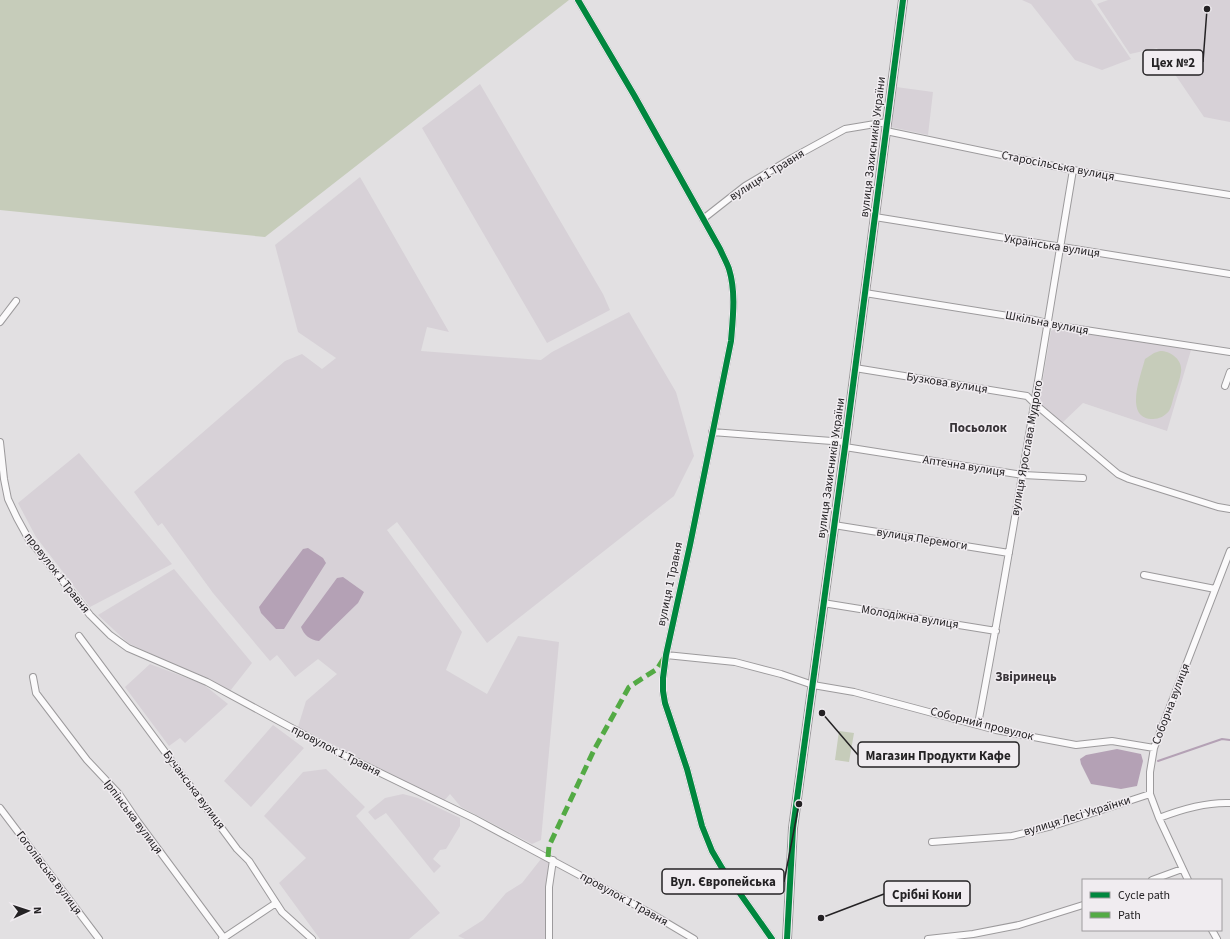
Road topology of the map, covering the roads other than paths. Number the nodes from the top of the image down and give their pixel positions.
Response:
1 (578, 0) edge
2 (903, 0) edge
3 (887, 122) junction
4 (886, 131) junction
5 (1073, 170) junction
6 (1230, 195) edge
7 (875, 217) junction
8 (702, 219) junction
9 (1060, 247) junction
10 (1230, 274) edge
11 (865, 293) junction
12 (16, 300) dead end
13 (0, 322) edge
14 (1048, 324) junction
15 (1230, 352) edge
16 (855, 368) junction
17 (1230, 372) edge
18 (1225, 386) dead end
19 (1035, 404) junction
20 (712, 432) junction
21 (0, 442) edge
22 (845, 445) junction
23 (1023, 475) junction
24 (1083, 478) dead end
25 (1230, 509) edge
26 (834, 524) junction
27 (1230, 551) edge
28 (1009, 554) junction
29 (1144, 575) dead end
30 (1215, 589) junction
31 (824, 603) junction
32 (996, 631) junction
33 (79, 636) dead end
34 (666, 655) junction
35 (32, 676) dead end
36 (812, 685) junction
37 (978, 724) junction
38 (1154, 748) junction
39 (1150, 794) junction
40 (1230, 803) edge
41 (0, 808) edge
42 (1159, 818) junction
43 (932, 842) dead end
44 (553, 860) junction
45 (1182, 869) junction
46 (1155, 879) edge
47 (1187, 879) edge
48 (276, 903) junction
49 (1082, 905) edge
50 (223, 938) edge
51 (99, 939) edge
52 (312, 939) edge
53 (549, 939) edge
54 (694, 939) edge
55 (772, 939) edge
56 (787, 939) edge
57 (928, 939) edge

1 - 8 street
2 - 3 street, вулиця Захисників України
3 - 4 street
3 - 8 street, вулиця 1 Травня
4 - 5 street, Старосільська вулиця
4 - 7 street, вулиця Захисників України
5 - 6 street, Старосільська вулиця
5 - 9 street, вулиця Ярослава Мудрого
7 - 9 street, Українська вулиця
7 - 11 street, вулиця Захисників України
8 - 20 street, вулиця 1 Травня
9 - 10 street, Українська вулиця
9 - 14 street, вулиця Ярослава Мудрого
11 - 14 street, Шкільна вулиця
11 - 16 street, вулиця Захисників України
12 - 13 street
14 - 15 street, Шкільна вулиця
14 - 19 street, вулиця Ярослава Мудрого
16 - 19 street, Бузкова вулиця
16 - 22 street, вулиця Захисників України
17 - 18 street
19 - 23 street, вулиця Ярослава Мудрого
19 - 25 street, Бузкова вулиця
20 - 22 street, Аптечна вулиця
20 - 34 street, вулиця 1 Травня
21 - 44 street, провулок 1 Травня
22 - 23 street, Аптечна вулиця
22 - 26 street, вулиця Захисників України
23 - 24 street, Аптечна вулиця
23 - 28 street, вулиця Ярослава Мудрого
26 - 28 street, вулиця Перемоги
26 - 31 street, вулиця Захисників України
27 - 30 street, Соборна вулиця
28 - 32 street, вулиця Ярослава Мудрого
29 - 30 street
30 - 38 street, Соборна вулиця
31 - 32 street, Молодіжна вулиця
31 - 36 street, вулиця Захисників України
32 - 37 street, вулиця Ярослава Мудрого
33 - 48 street, Бучанська вулиця
34 - 36 street, Соборний провулок
34 - 55 street, вулиця 1 Травня
35 - 50 street, Ірпінська вулиця
36 - 37 street, Соборний провулок
36 - 56 street, вулиця Захисників України
37 - 38 street, Соборний провулок
38 - 39 street, Соборна вулиця
39 - 42 street, Соборна вулиця
39 - 43 street, вулиця Лесі Українки
40 - 42 street
41 - 51 street, Гоголівська вулиця
42 - 45 street, Соборна вулиця
44 - 53 street
44 - 54 street, провулок 1 Травня
45 - 46 street
45 - 47 street, Соборна вулиця
48 - 50 street
48 - 52 street, Бучанська вулиця
49 - 57 street

